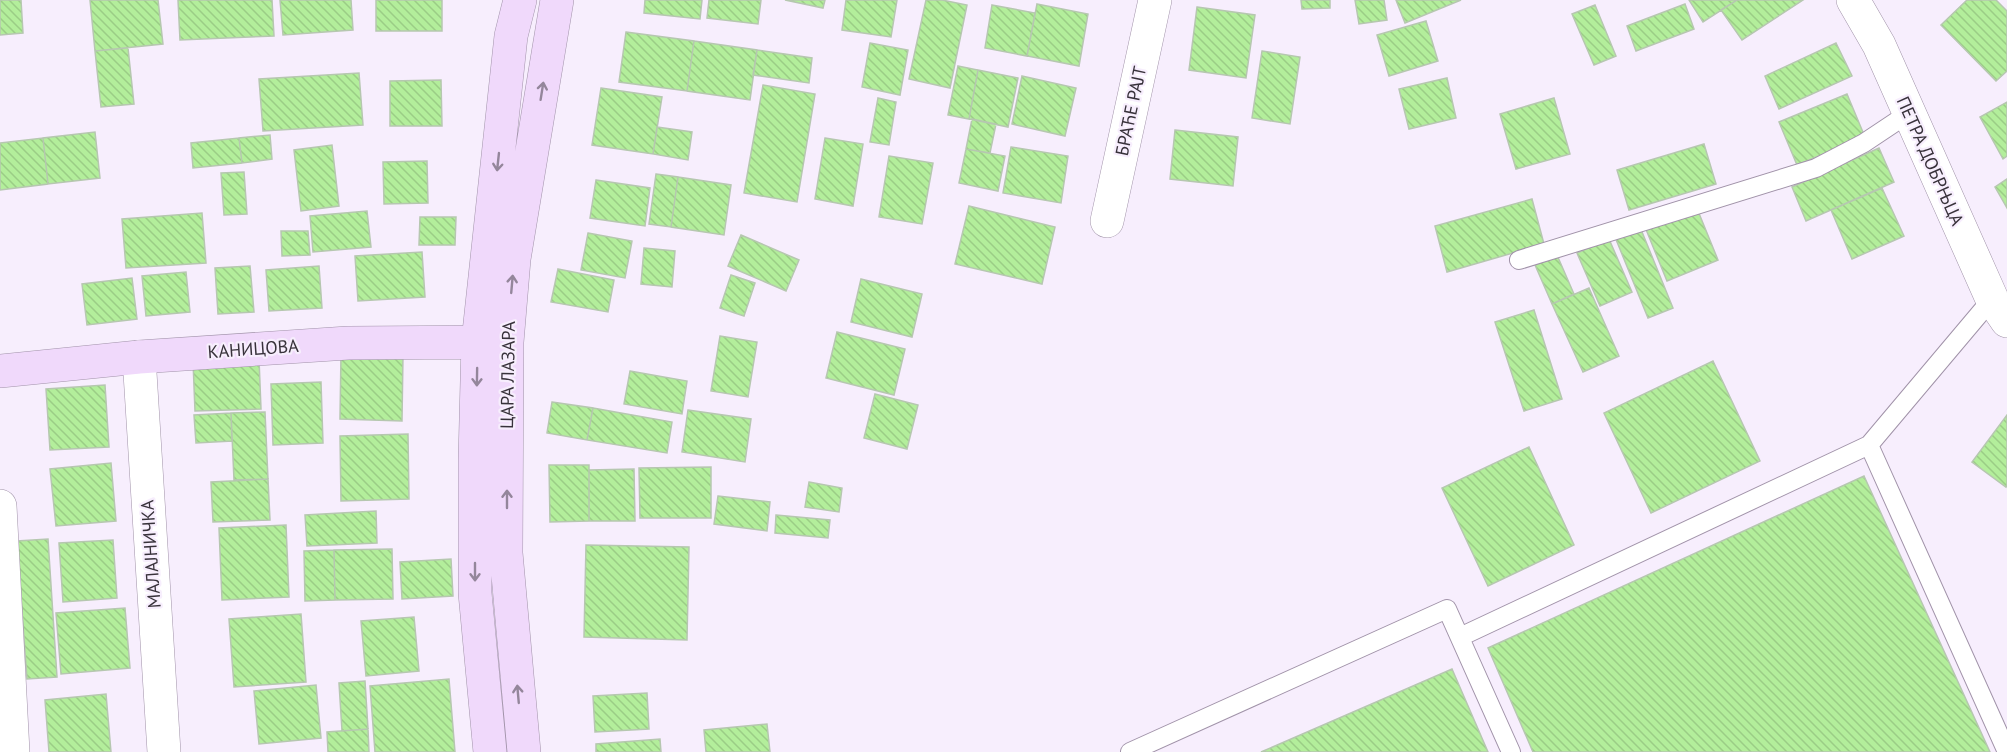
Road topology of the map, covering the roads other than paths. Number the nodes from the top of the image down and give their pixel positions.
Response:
1 (520, 0) edge
2 (557, 0) edge
3 (1853, 0) edge
4 (1148, 2) edge
5 (1909, 113) junction
6 (1107, 222) dead end
7 (1519, 260) dead end
8 (2000, 310) edge
9 (493, 342) junction
10 (139, 357) junction
11 (0, 371) edge
12 (1869, 445) junction
13 (0, 506) edge
14 (1460, 637) junction
15 (13, 752) edge
16 (164, 752) edge
17 (490, 752) edge
18 (524, 752) edge
19 (1130, 752) edge
20 (1510, 752) edge
21 (2007, 752) edge

1 -> 9 main road, ЦАРА ЛАЗАРА
9 -> 2 main road, ЦАРА ЛАЗАРА
3 - 5 street, ПЕТРА ДОБРЊЦА
4 - 6 street, БРАЋЕ РАЈТ
5 - 7 lane
5 - 8 street, ПЕТРА ДОБРЊЦА
8 - 12 lane
9 - 10 main road, КАНИЦОВА
9 -> 17 main road, ЦАРА ЛАЗАРА
18 -> 9 main road, ЦАРА ЛАЗАРА
10 - 11 main road, КАНИЦОВА
10 - 16 street, МАЛАЈНИЧКА
12 - 14 lane
12 - 21 lane
13 - 15 street
14 - 19 lane
14 - 20 lane

